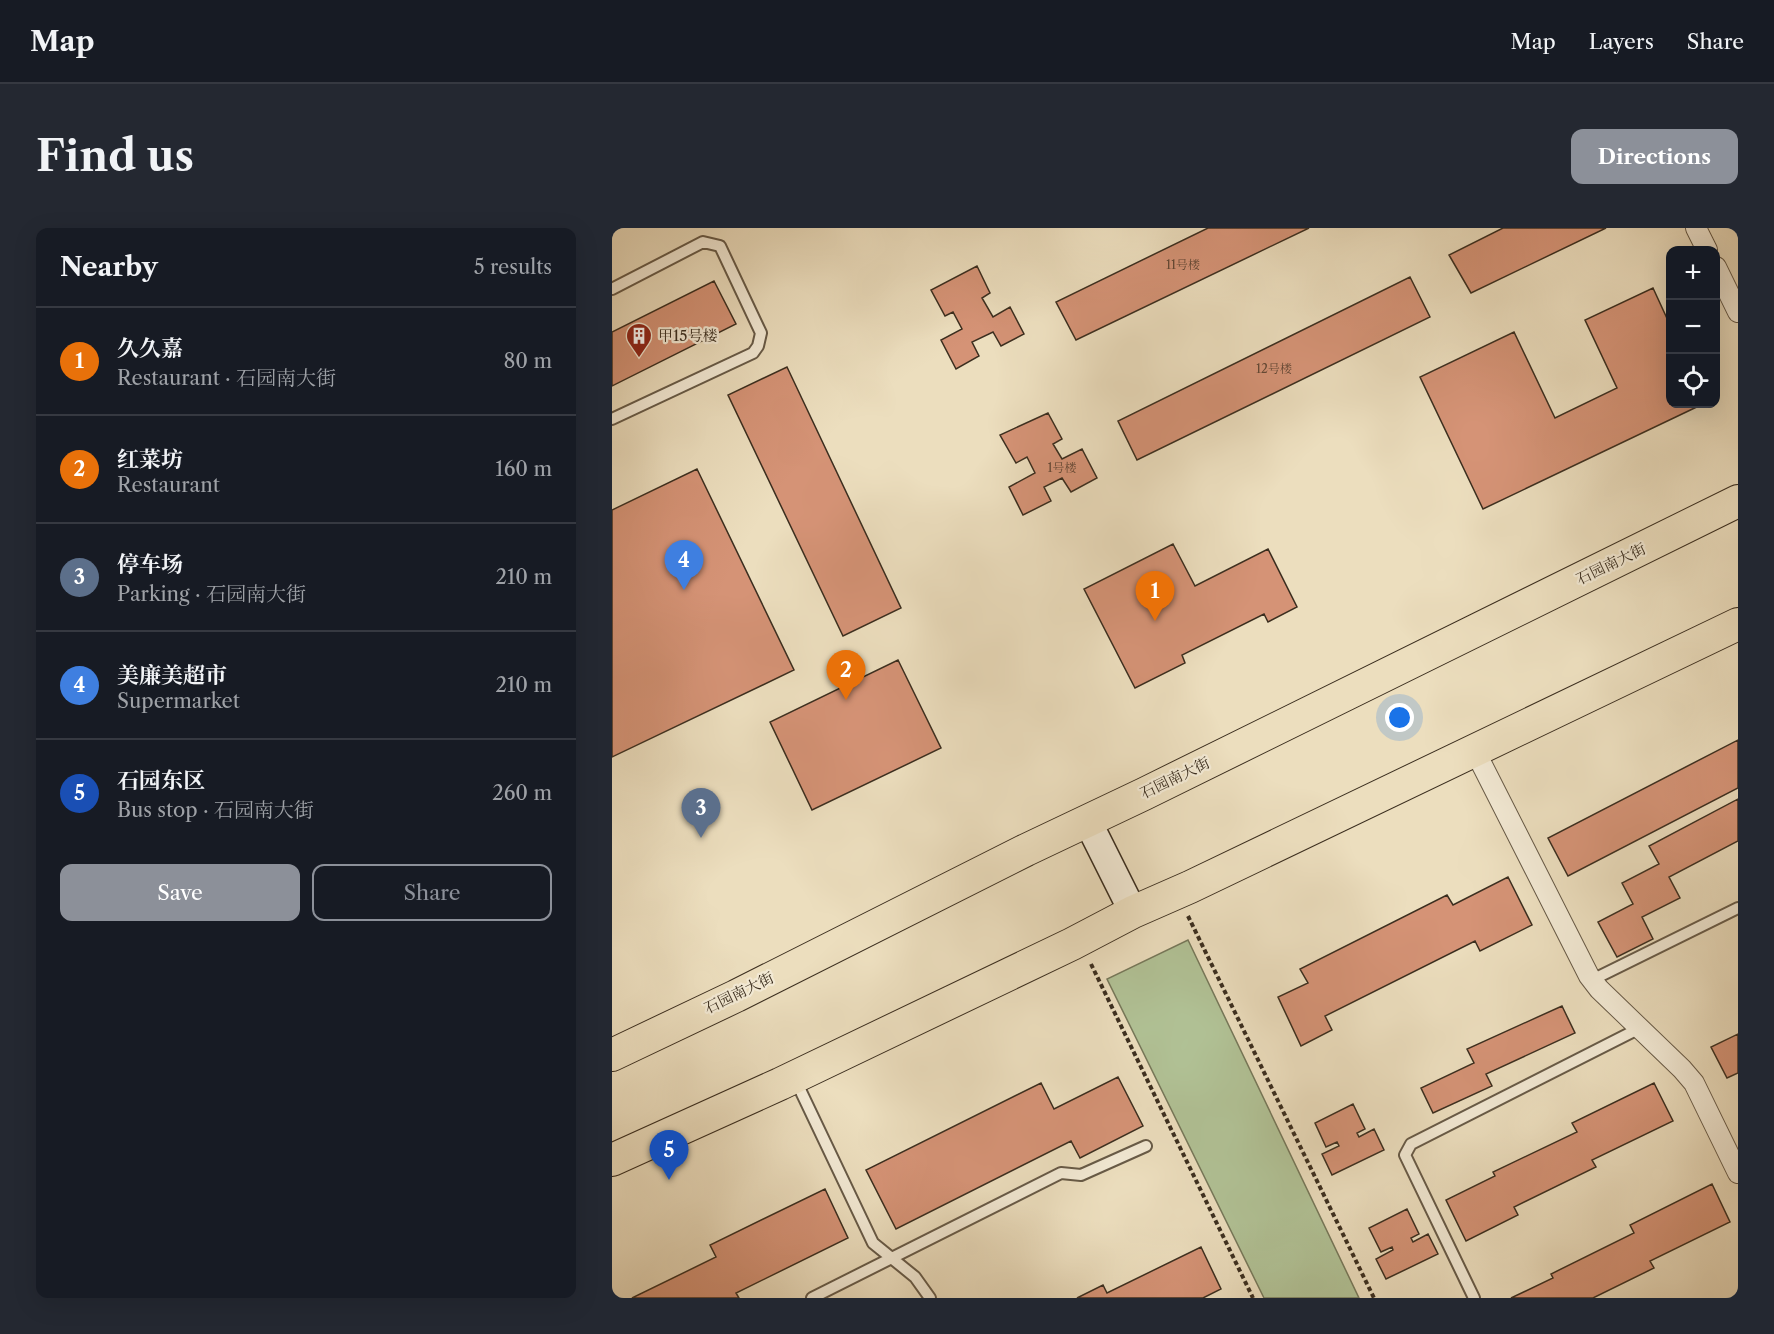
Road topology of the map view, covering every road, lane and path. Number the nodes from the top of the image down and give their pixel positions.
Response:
1 (1696, 228) edge
2 (1705, 246) edge
3 (1720, 275) edge
4 (612, 289) edge
5 (1738, 312) edge
6 (612, 419) edge
7 (1738, 501) edge
8 (1738, 624) edge
9 (1475, 751) junction
10 (1087, 820) junction
11 (1177, 893) junction
12 (1738, 908) edge
13 (1133, 912) junction
14 (1079, 939) junction
15 (1592, 980) junction
16 (1640, 1028) junction
17 (612, 1054) edge
18 (793, 1076) junction
19 (1146, 1146) dead end
20 (612, 1160) edge
21 (1738, 1173) edge
22 (892, 1258) junction
23 (812, 1298) edge
24 (930, 1298) edge
25 (1253, 1298) edge
26 (1374, 1298) edge
27 (1474, 1298) edge

1 - 2 street
3 - 5 street
4 - 6 lane
7 - 10 main road, 石园南大街
8 - 9 main road
9 - 11 main road
9 - 15 street
10 - 13 street
10 - 17 main road, 石园南大街
11 - 13 main road
11 - 26 path
12 - 15 lane
13 - 14 main road
14 - 18 main road
14 - 25 path
15 - 16 street
16 - 21 street
16 - 27 lane
18 - 20 main road
18 - 22 lane
19 - 22 lane
22 - 23 lane
22 - 24 lane

